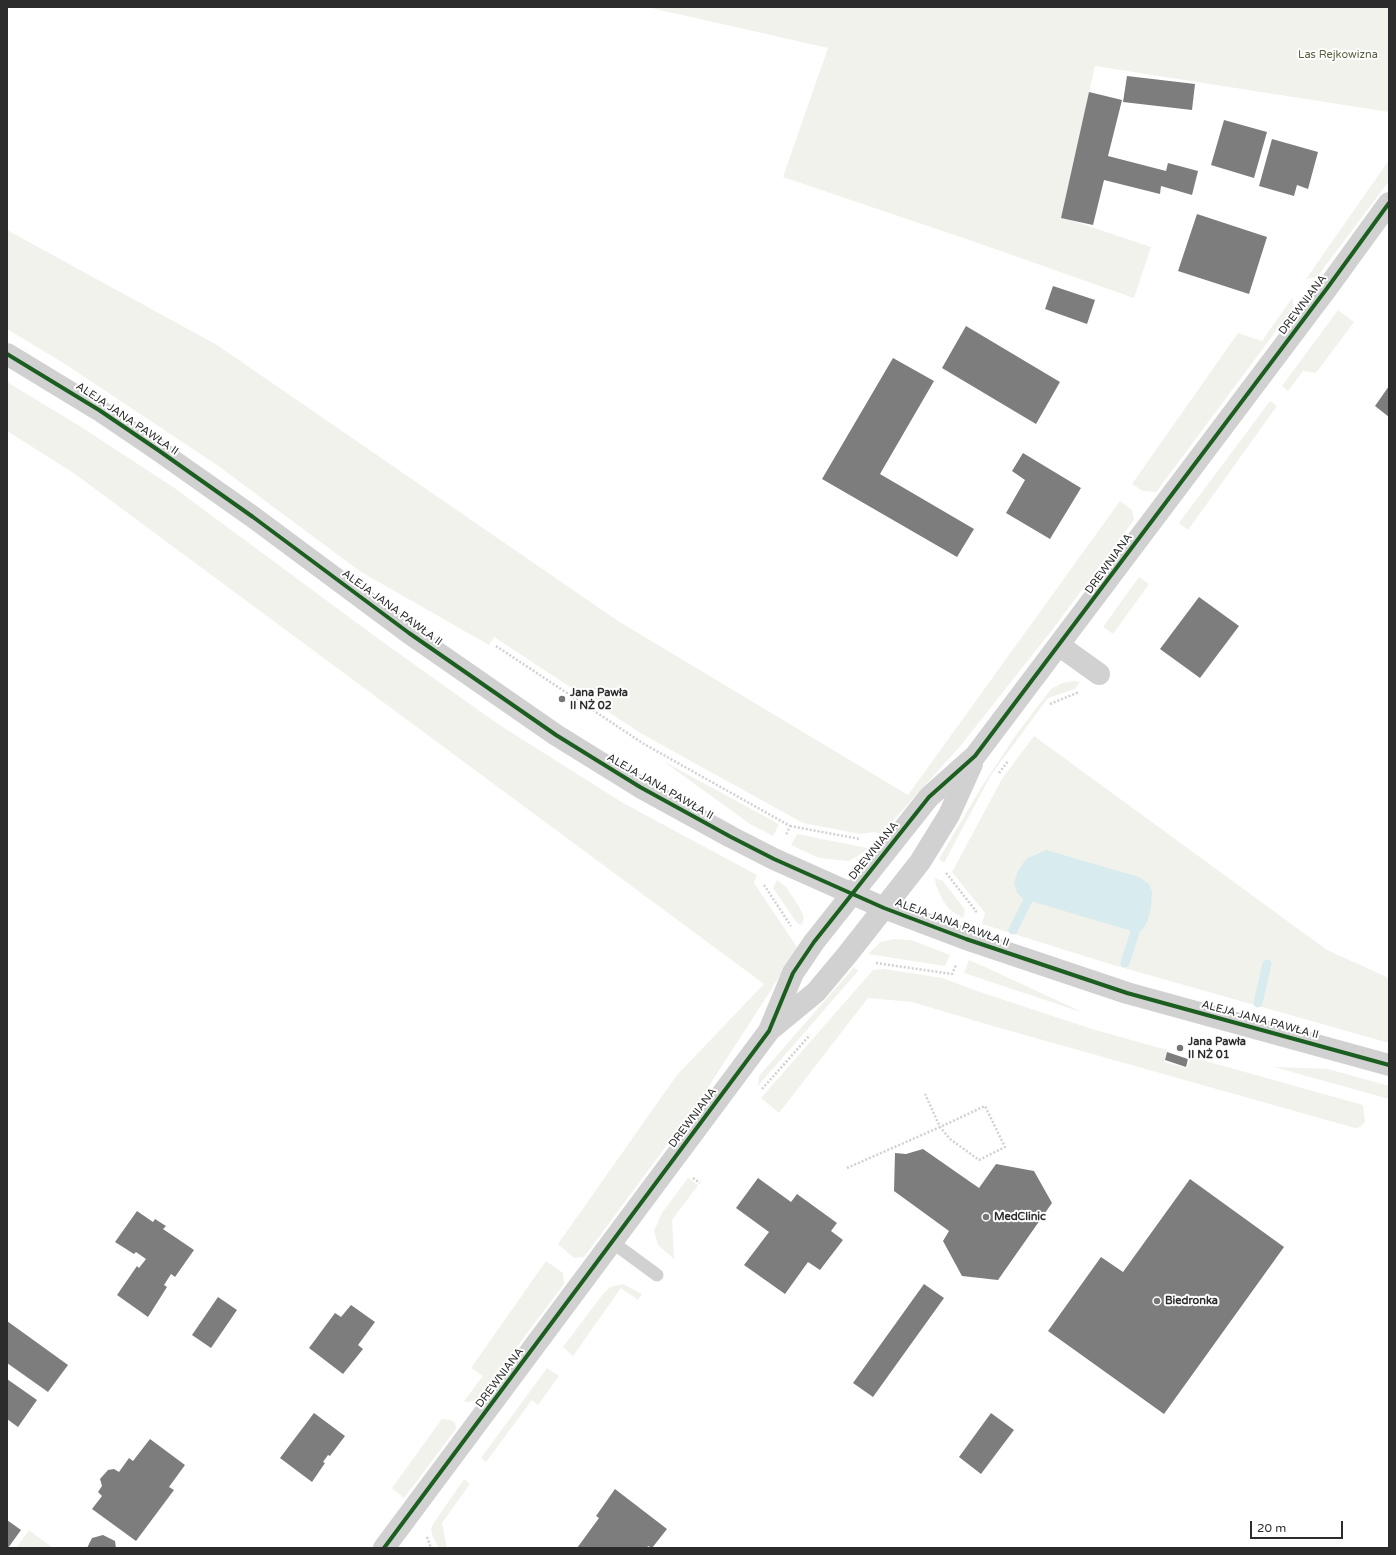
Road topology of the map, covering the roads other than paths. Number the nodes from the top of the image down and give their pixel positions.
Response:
1 (1389, 203) edge
2 (7, 354) edge
3 (1060, 646) junction
4 (1098, 674) road end
5 (976, 756) junction
6 (852, 894) junction
7 (884, 908) junction
8 (769, 1031) junction
9 (1389, 1065) edge
10 (612, 1242) junction
11 (657, 1275) dead end
12 (392, 1545) edge

1 - 3 street, DREWNIANA
2 - 6 street, ALEJA JANA PAWŁA II
3 - 4 street
3 - 5 street, DREWNIANA
5 - 6 street, DREWNIANA
5 - 7 street, DREWNIANA
6 - 7 street, ALEJA JANA PAWŁA II
6 - 8 street, DREWNIANA
7 - 8 street, DREWNIANA
7 - 9 street, ALEJA JANA PAWŁA II
8 - 10 street, DREWNIANA
10 - 11 lane
10 - 12 street, DREWNIANA

